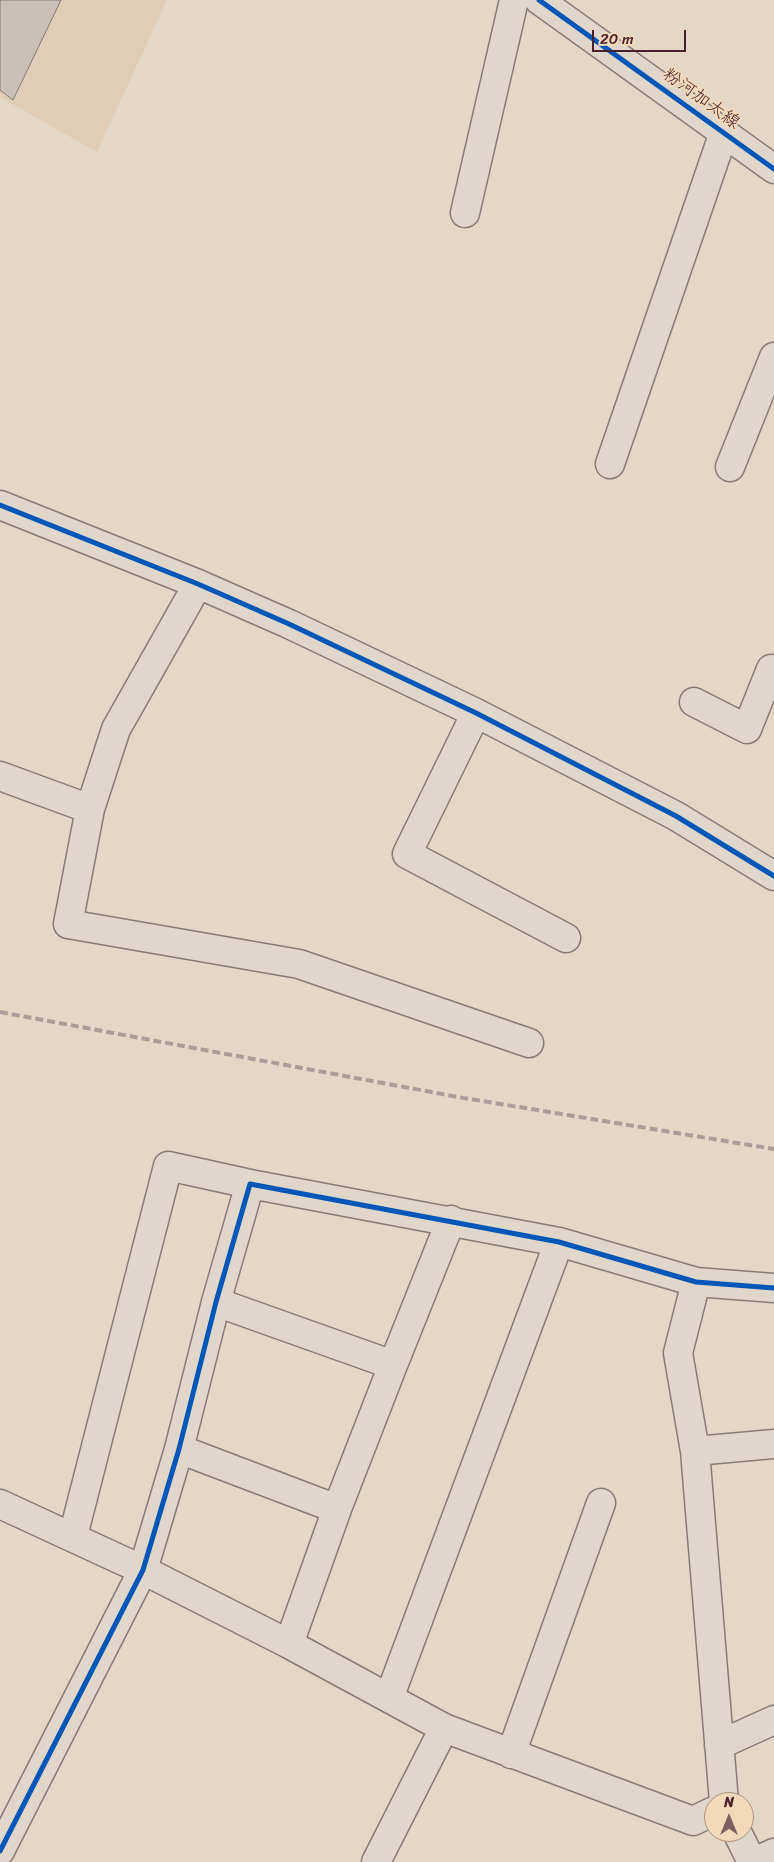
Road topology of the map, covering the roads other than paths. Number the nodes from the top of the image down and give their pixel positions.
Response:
1 (514, 0) edge
2 (538, 0) edge
3 (724, 132) junction
4 (774, 169) edge
5 (465, 213) dead end
6 (774, 357) edge
7 (610, 464) dead end
8 (730, 467) dead end
9 (0, 505) edge
10 (198, 584) junction
11 (774, 671) edge
12 (694, 702) dead end
13 (476, 713) junction
14 (0, 776) edge
15 (90, 809) junction
16 (774, 876) edge
17 (566, 938) dead end
18 (529, 1043) dead end
19 (250, 1184) junction
20 (451, 1220) junction
21 (559, 1242) junction
22 (696, 1282) junction
23 (774, 1288) edge
24 (216, 1302) junction
25 (393, 1364) junction
26 (774, 1444) edge
27 (179, 1449) junction
28 (694, 1451) junction
29 (601, 1503) dead end
30 (1, 1507) edge
31 (337, 1509) junction
32 (73, 1536) junction
33 (143, 1570) junction
34 (289, 1644) junction
35 (390, 1698) junction
36 (774, 1720) edge
37 (444, 1728) junction
38 (719, 1746) junction
39 (511, 1754) junction
40 (723, 1792) edge
41 (704, 1816) edge
42 (743, 1842) edge
43 (0, 1851) edge
44 (774, 1853) edge
45 (376, 1862) edge
46 (753, 1862) edge

1 - 5 street
2 - 3 street, 粉河加太線
3 - 4 street, 粉河加太線
3 - 7 street
6 - 8 street
9 - 10 street
10 - 13 street
10 - 15 street
11 - 12 street
13 - 16 street
13 - 17 street
14 - 15 street
15 - 18 street
19 - 20 street
19 - 24 street
19 - 32 street
20 - 21 street
20 - 25 street
21 - 22 street
21 - 35 street
22 - 23 street
22 - 28 street
24 - 25 street
24 - 27 street
25 - 31 street
26 - 28 street
27 - 31 street
27 - 33 street
28 - 38 street
29 - 39 street
30 - 32 street
31 - 34 street
32 - 33 street
33 - 34 street
33 - 43 street
34 - 35 street
35 - 37 street
36 - 38 street
37 - 39 street
37 - 45 street
38 - 40 street
39 - 41 street
42 - 46 street
44 - 46 street

